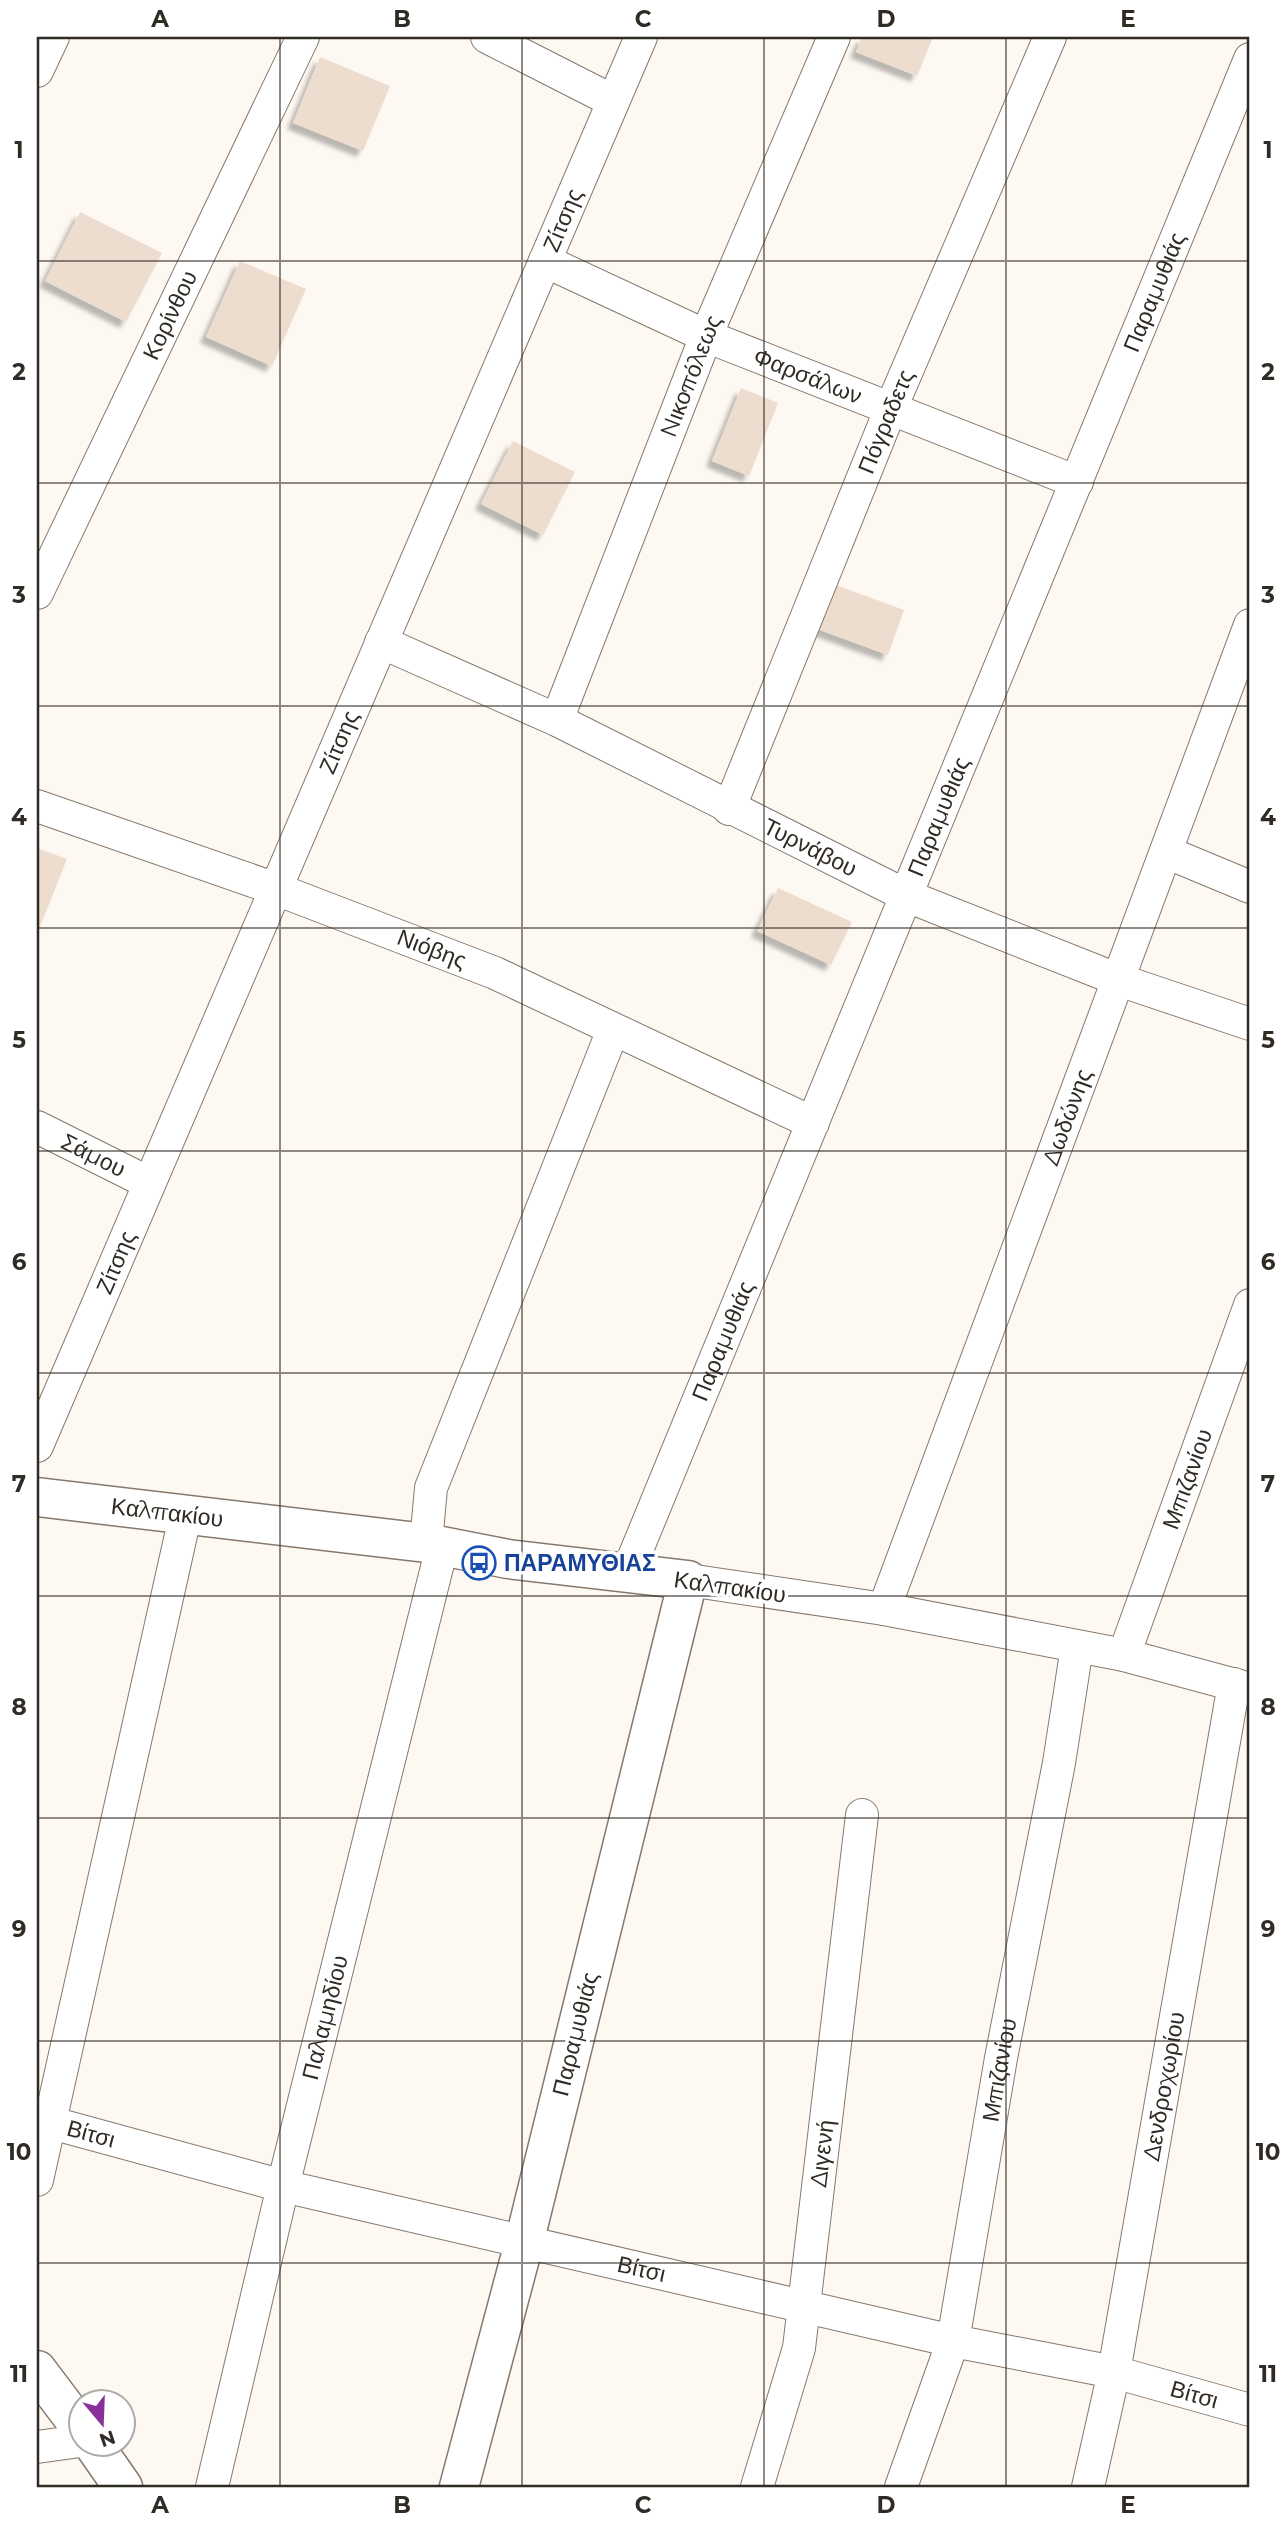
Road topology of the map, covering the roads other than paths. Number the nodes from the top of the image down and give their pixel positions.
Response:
1 (53, 37) edge
2 (303, 37) edge
3 (487, 37) edge
4 (641, 37) edge
5 (834, 37) edge
6 (1050, 37) edge
7 (1250, 59) edge
8 (37, 71) edge
9 (613, 101) junction
10 (545, 261) junction
11 (706, 336) junction
12 (891, 408) junction
13 (1077, 482) junction
14 (37, 593) edge
15 (1250, 625) edge
16 (381, 642) junction
17 (557, 720) junction
18 (37, 806) edge
19 (729, 808) junction
20 (1166, 852) junction
21 (1250, 887) edge
22 (276, 889) junction
23 (907, 896) junction
24 (1119, 980) junction
25 (1250, 1024) edge
26 (612, 1030) junction
27 (813, 1123) junction
28 (37, 1127) edge
29 (149, 1184) junction
30 (1250, 1305) edge
31 (37, 1446) edge
32 (37, 1497) edge
33 (185, 1517) junction
34 (434, 1545) junction
35 (628, 1574) junction
36 (688, 1580) junction
37 (884, 1609) junction
38 (1077, 1647) junction
39 (1124, 1654) junction
40 (1242, 1686) edge
41 (862, 1815) dead end
42 (43, 2120) edge
43 (37, 2180) edge
44 (283, 2186) junction
45 (524, 2242) junction
46 (804, 2308) junction
47 (953, 2341) junction
48 (37, 2370) edge
49 (1114, 2372) junction
50 (66, 2408) edge
51 (1250, 2410) edge
52 (66, 2443) edge
53 (37, 2447) edge
54 (103, 2458) edge
55 (123, 2487) edge
56 (212, 2487) edge
57 (459, 2487) edge
58 (757, 2487) edge
59 (901, 2487) edge
60 (1088, 2487) edge

1 - 8 street
2 - 14 street, Κορίνθου
3 - 9 street
4 - 9 street, Ζίτσης
5 - 11 street, Nικοπόλεως
6 - 12 street, Πόγραδετς
7 - 13 street, Παραμυθιάς
9 - 10 street, Ζίτσης
10 - 11 street, Φαρσάλων
10 - 16 street, Ζίτσης
11 - 12 street, Φαρσάλων
11 - 17 street, Nικοπόλεως
12 - 13 street, Φαρσάλων
12 - 19 street, Πόγραδετς
13 - 23 street, Παραμυθιάς
15 - 20 street, Δωδώνης
16 - 17 street, Τυρνάβου
16 - 22 street, Ζίτσης
17 - 19 street, Τυρνάβου
18 - 22 street, Νιόβης
19 - 23 street, Τυρνάβου
20 - 21 street
20 - 24 street, Δωδώνης
22 - 26 street, Νιόβης
22 - 29 street, Ζίτσης
23 - 24 street, Τυρνάβου
23 - 27 street, Παραμυθιάς
24 - 25 street, Τυρνάβου
24 - 37 street, Δωδώνης
26 - 27 street, Νιόβης
26 - 34 street, Παλαμηδίου
27 - 35 street, Παραμυθιάς
28 - 29 street, Σάμου
29 - 31 street, Ζίτσης
30 - 39 street, Μπιζανίου
32 - 33 street, Καλπακίου
33 - 34 street, Καλπακίου
33 - 42 street
34 - 35 street, Καλπακίου
34 - 44 street, Παλαμηδίου
35 - 36 street, Καλπακίου
36 - 37 street, Καλπακίου
36 - 45 street, Παραμυθιάς
37 - 38 street, Καλπακίου
38 - 39 street, Καλπακίου
38 - 47 street, Μπιζανίου
39 - 40 street, Καλπακίου
40 - 49 street, Δενδροχωρίου
41 - 46 street, Διγενή
42 - 43 street
42 - 44 street, Βίτσι
44 - 45 street, Βίτσι
44 - 56 street, Παλαμηδίου
45 - 46 street, Βίτσι
45 - 57 street, Παραμυθιάς
46 - 47 street, Βίτσι
46 - 58 street, Διγενή
47 - 49 street, Βίτσι
47 - 59 street, Μπιζανίου
48 - 50 street
49 - 51 street, Βίτσι
49 - 60 street, Δενδροχωρίου
52 - 53 street
54 - 55 street

